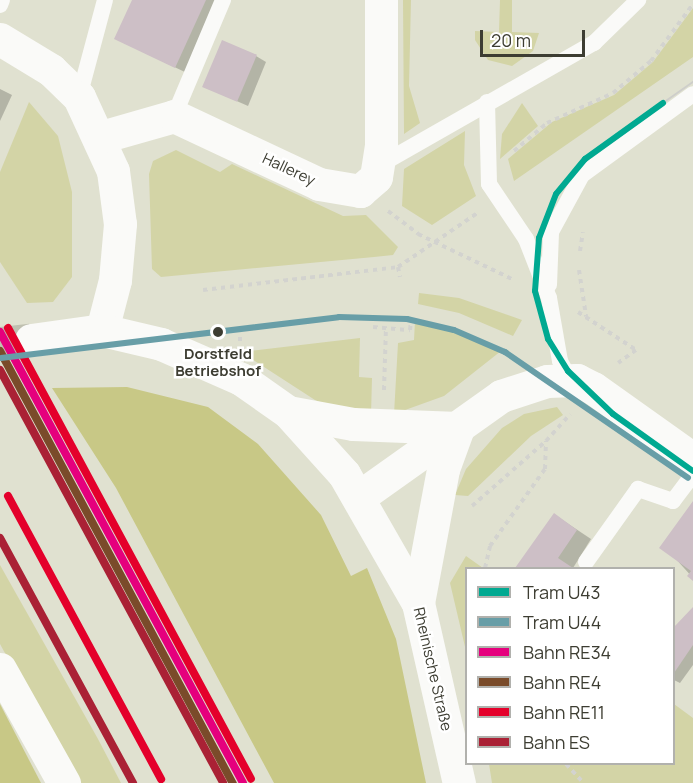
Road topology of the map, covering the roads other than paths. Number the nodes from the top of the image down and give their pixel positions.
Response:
1 (2, 0) edge
2 (105, 0) edge
3 (223, 0) edge
4 (381, 0) edge
5 (638, 0) edge
6 (0, 5) edge
7 (0, 39) edge
8 (693, 94) edge
9 (79, 97) junction
10 (487, 102) junction
11 (174, 116) junction
12 (101, 137) junction
13 (369, 179) junction
14 (549, 298) junction
15 (102, 330) junction
16 (31, 340) tunnel mouth
17 (582, 384) junction
18 (288, 412) junction
19 (458, 428) junction
20 (693, 459) edge
21 (693, 474) edge
22 (359, 497) junction
23 (586, 562) dead end
24 (418, 603) junction
25 (0, 669) edge
26 (64, 783) edge
27 (459, 783) edge

1 - 6 lane
2 - 9 lane
3 - 11 lane
4 - 13 street
5 - 10 lane
7 - 9 street
8 - 14 lane
9 - 12 street
10 - 13 lane
10 - 14 lane
11 - 12 street
11 - 13 street, Hallerey
12 - 15 street
14 - 17 lane
15 - 16 street
15 - 18 street
17 - 19 street
17 - 20 street
18 - 19 street
18 - 22 street, Rheinische Straße
19 - 22 street
19 - 24 street
21 - 23 lane
22 - 24 street, Rheinische Straße
24 - 27 street, Rheinische Straße
25 - 26 street

